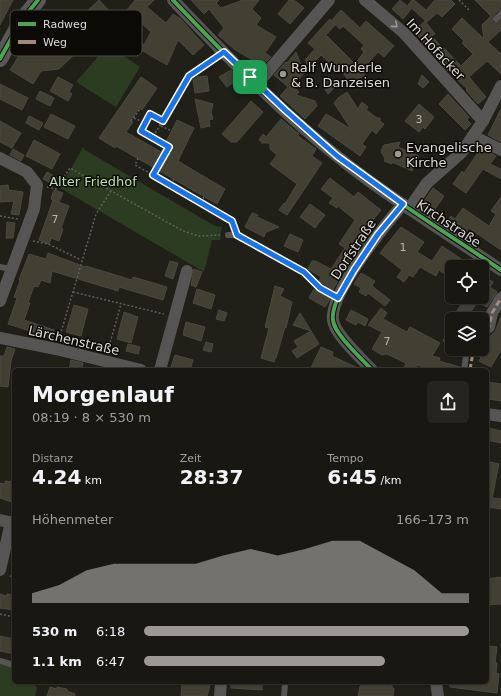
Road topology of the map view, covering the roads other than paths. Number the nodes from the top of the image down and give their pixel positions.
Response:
1 (174, 0) edge
2 (329, 0) edge
3 (365, 0) edge
4 (33, 1) edge
5 (28, 10) edge
6 (10, 41) edge
7 (0, 59) edge
8 (257, 84) junction
9 (501, 86) edge
10 (483, 121) junction
11 (473, 136) junction
12 (501, 150) edge
13 (0, 158) edge
14 (406, 206) junction
15 (228, 235) dead end
16 (6, 268) edge
17 (501, 270) edge
18 (187, 272) dead end
19 (338, 298) junction
20 (501, 298) edge
21 (0, 301) edge
22 (489, 327) dead end
23 (0, 338) edge
24 (466, 356) edge
25 (135, 368) edge
26 (161, 368) edge
27 (370, 368) edge
28 (464, 368) edge
29 (489, 414) edge
30 (501, 416) edge
31 (8, 522) edge
32 (0, 568) edge
33 (0, 661) edge
34 (12, 664) edge
35 (221, 684) edge
36 (285, 684) edge
37 (436, 684) edge
38 (220, 696) edge
39 (284, 696) edge
40 (438, 696) edge

1 - 8 street, Kirchstraße
2 - 8 street
3 -> 10 street, Im Hofacker
4 - 5 street
6 - 7 street
8 - 14 street, Kirchstraße
9 - 10 street, Dorfstraße
10 - 11 street, Dorfstraße
11 - 12 street
11 - 14 street, Dorfstraße
13 - 16 street
14 - 17 street, Kirchstraße
14 - 19 street, Dorfstraße
15 - 19 lane
16 - 21 street
18 - 26 street
19 - 27 street, Dorfstraße
20 - 22 street
23 - 25 street, Lärchenstraße
24 - 28 lane
29 - 30 street
31 - 32 street
33 - 34 lane
35 - 38 street
36 - 39 lane
37 - 40 street

